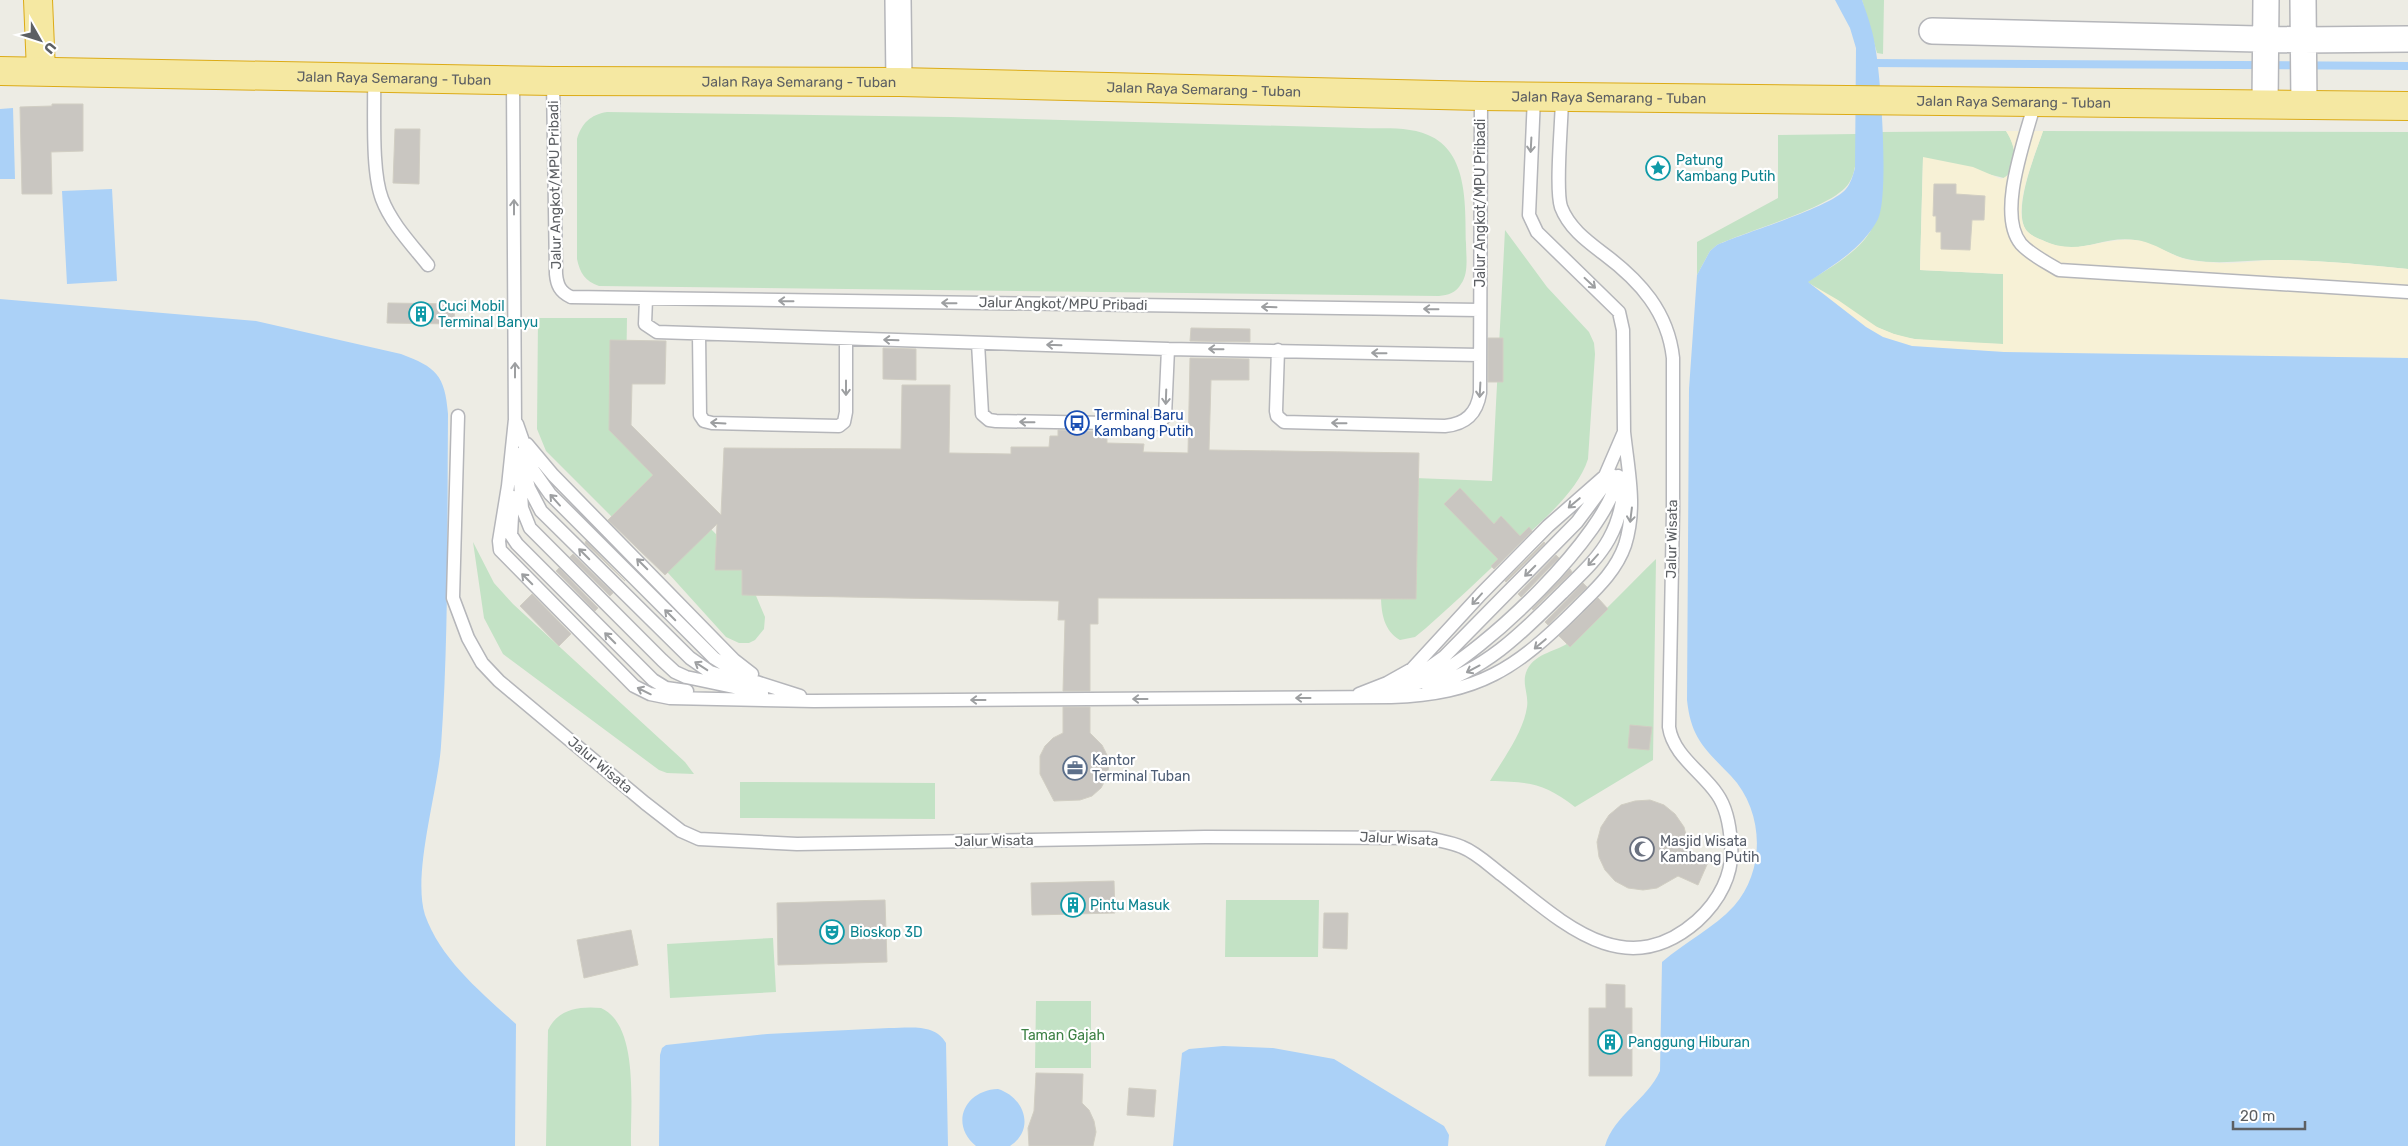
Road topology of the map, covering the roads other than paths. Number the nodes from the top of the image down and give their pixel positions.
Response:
1 (38, 0) edge
2 (898, 0) edge
3 (2266, 0) edge
4 (2303, 0) edge
5 (1932, 31) dead end
6 (2408, 39) edge
7 (2265, 46) junction
8 (2303, 47) junction
9 (0, 71) edge
10 (41, 71) junction
11 (374, 77) junction
12 (513, 80) junction
13 (553, 81) junction
14 (899, 82) junction
15 (2264, 95) junction
16 (1481, 96) junction
17 (1534, 96) junction
18 (1562, 97) junction
19 (2304, 97) junction
20 (2035, 102) junction
21 (2408, 106) edge
22 (428, 265) dead end
23 (2408, 292) edge
24 (646, 299) junction
25 (1480, 310) junction
26 (699, 334) junction
27 (846, 339) junction
28 (978, 343) junction
29 (1168, 348) junction
30 (1278, 350) junction
31 (1480, 355) junction
32 (458, 416) dead end
33 (515, 419) junction
34 (1624, 432) junction
35 (1352, 697) junction
36 (814, 701) junction

1 - 10 highway
2 - 14 street
3 - 7 street
4 - 8 street
5 - 7 street
6 - 8 street
7 - 8 street
7 - 15 street
8 - 19 street
9 - 10 highway, Jalan Raya Semarang - Tuban
10 - 11 highway, Jalan Raya Semarang - Tuban
11 - 12 highway, Jalan Raya Semarang - Tuban
11 - 22 lane
12 - 13 highway, Jalan Raya Semarang - Tuban
33 -> 12 lane
13 - 14 highway, Jalan Raya Semarang - Tuban
13 - 24 lane, Jalur Angkot/MPU Pribadi
14 - 16 highway, Jalan Raya Semarang - Tuban
15 - 19 highway, Jalan Raya Semarang - Tuban
15 - 20 highway, Jalan Raya Semarang - Tuban
16 - 17 highway, Jalan Raya Semarang - Tuban
16 - 25 lane, Jalur Angkot/MPU Pribadi
17 - 18 highway, Jalan Raya Semarang - Tuban
17 -> 34 lane
18 - 20 highway, Jalan Raya Semarang - Tuban
18 - 32 lane, Jalur Wisata
19 - 21 highway, Jalan Raya Semarang - Tuban
20 - 23 lane
25 -> 24 lane, Jalur Angkot/MPU Pribadi
24 - 26 lane
25 - 31 lane, Jalur Angkot/MPU Pribadi
26 - 27 lane
27 -> 26 lane
28 -> 27 lane
29 -> 28 lane
29 -> 28 lane
30 -> 29 lane
31 -> 30 lane
31 -> 30 lane, Jalur Angkot/MPU Pribadi
36 -> 33 lane
36 -> 33 lane
33 - 36 lane
36 -> 33 lane
34 -> 35 lane
34 -> 35 lane
34 - 35 lane
34 -> 35 lane
34 -> 35 lane
35 -> 36 lane

